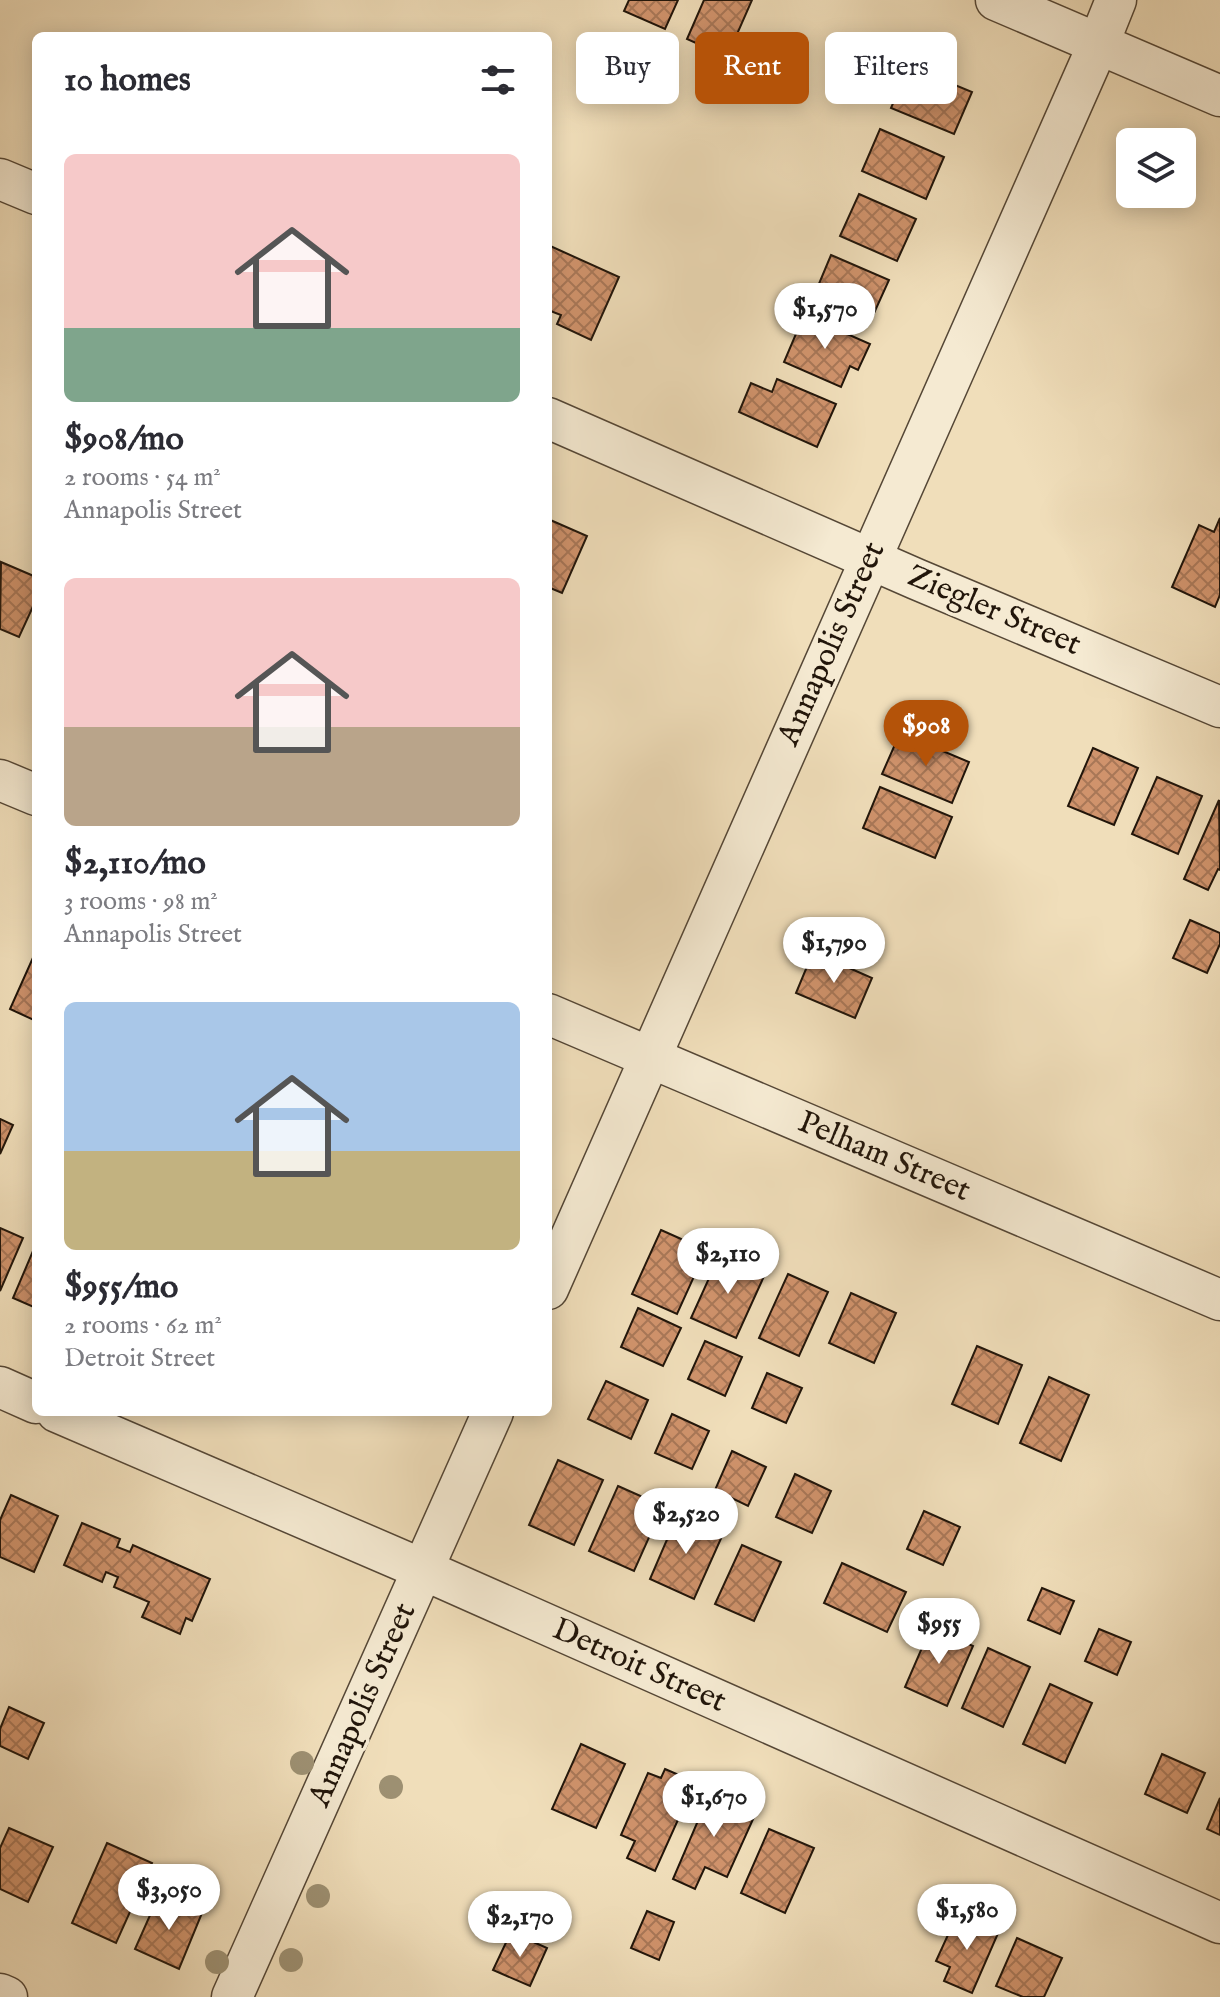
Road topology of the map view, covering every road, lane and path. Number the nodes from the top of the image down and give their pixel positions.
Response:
1 (996, 0) edge
2 (1116, 0) edge
3 (1098, 45) junction
4 (1220, 96) edge
5 (0, 179) edge
6 (32, 192) edge
7 (552, 420) edge
8 (870, 558) junction
9 (1220, 707) edge
10 (0, 780) edge
11 (32, 793) edge
12 (552, 1016) edge
13 (650, 1057) junction
14 (552, 1280) edge
15 (1220, 1300) edge
16 (0, 1387) edge
17 (32, 1401) edge
18 (66, 1416) edge
19 (491, 1416) edge
20 (424, 1570) junction
21 (1220, 1923) edge
22 (0, 1994) edge
23 (7, 1997) edge
24 (232, 1997) edge

1 - 3 street
2 - 3 street, Annapolis Street
3 - 4 street
3 - 8 street, Annapolis Street
5 - 6 street
7 - 8 street, Ziegler Street
8 - 9 street, Ziegler Street
8 - 13 street, Annapolis Street
10 - 11 street
12 - 13 street, Pelham Street
13 - 14 street, Annapolis Street
13 - 15 street, Pelham Street
16 - 17 street
18 - 20 street, Detroit Street
19 - 20 street, Annapolis Street
20 - 21 street, Detroit Street
20 - 24 street, Annapolis Street
22 - 23 street

